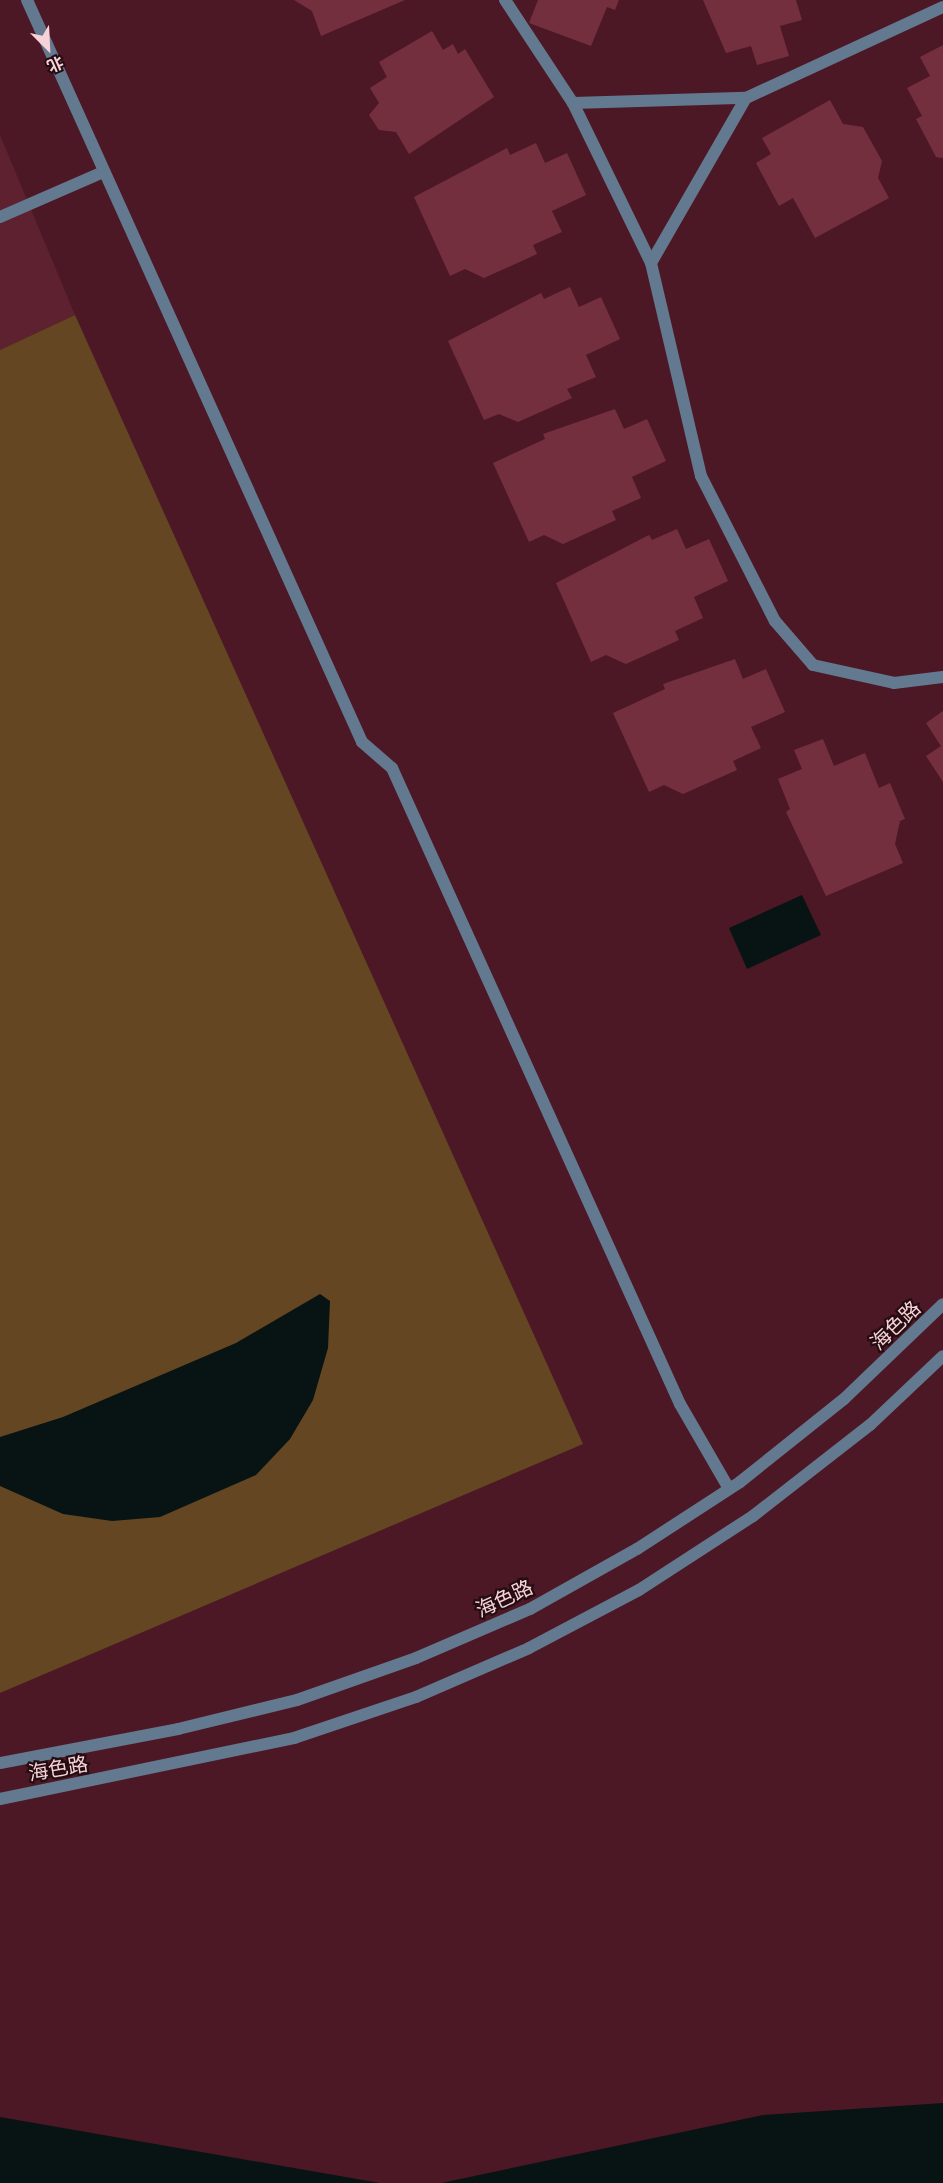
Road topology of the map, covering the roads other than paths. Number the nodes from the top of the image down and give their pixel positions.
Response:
1 (27, 0) edge
2 (504, 0) edge
3 (943, 7) edge
4 (746, 98) junction
5 (573, 102) junction
6 (103, 172) junction
7 (0, 217) edge
8 (651, 263) junction
9 (943, 677) edge
10 (943, 1304) edge
11 (943, 1356) edge
12 (729, 1489) junction
13 (0, 1763) edge
14 (0, 1799) edge

1 - 6 street
2 - 5 street
3 - 4 street
4 - 5 street
4 - 8 street
5 - 8 street
6 - 7 street
6 - 12 street
8 - 9 street
10 - 12 street, 海色路
11 - 14 street, 海色路
12 - 13 street, 海色路

